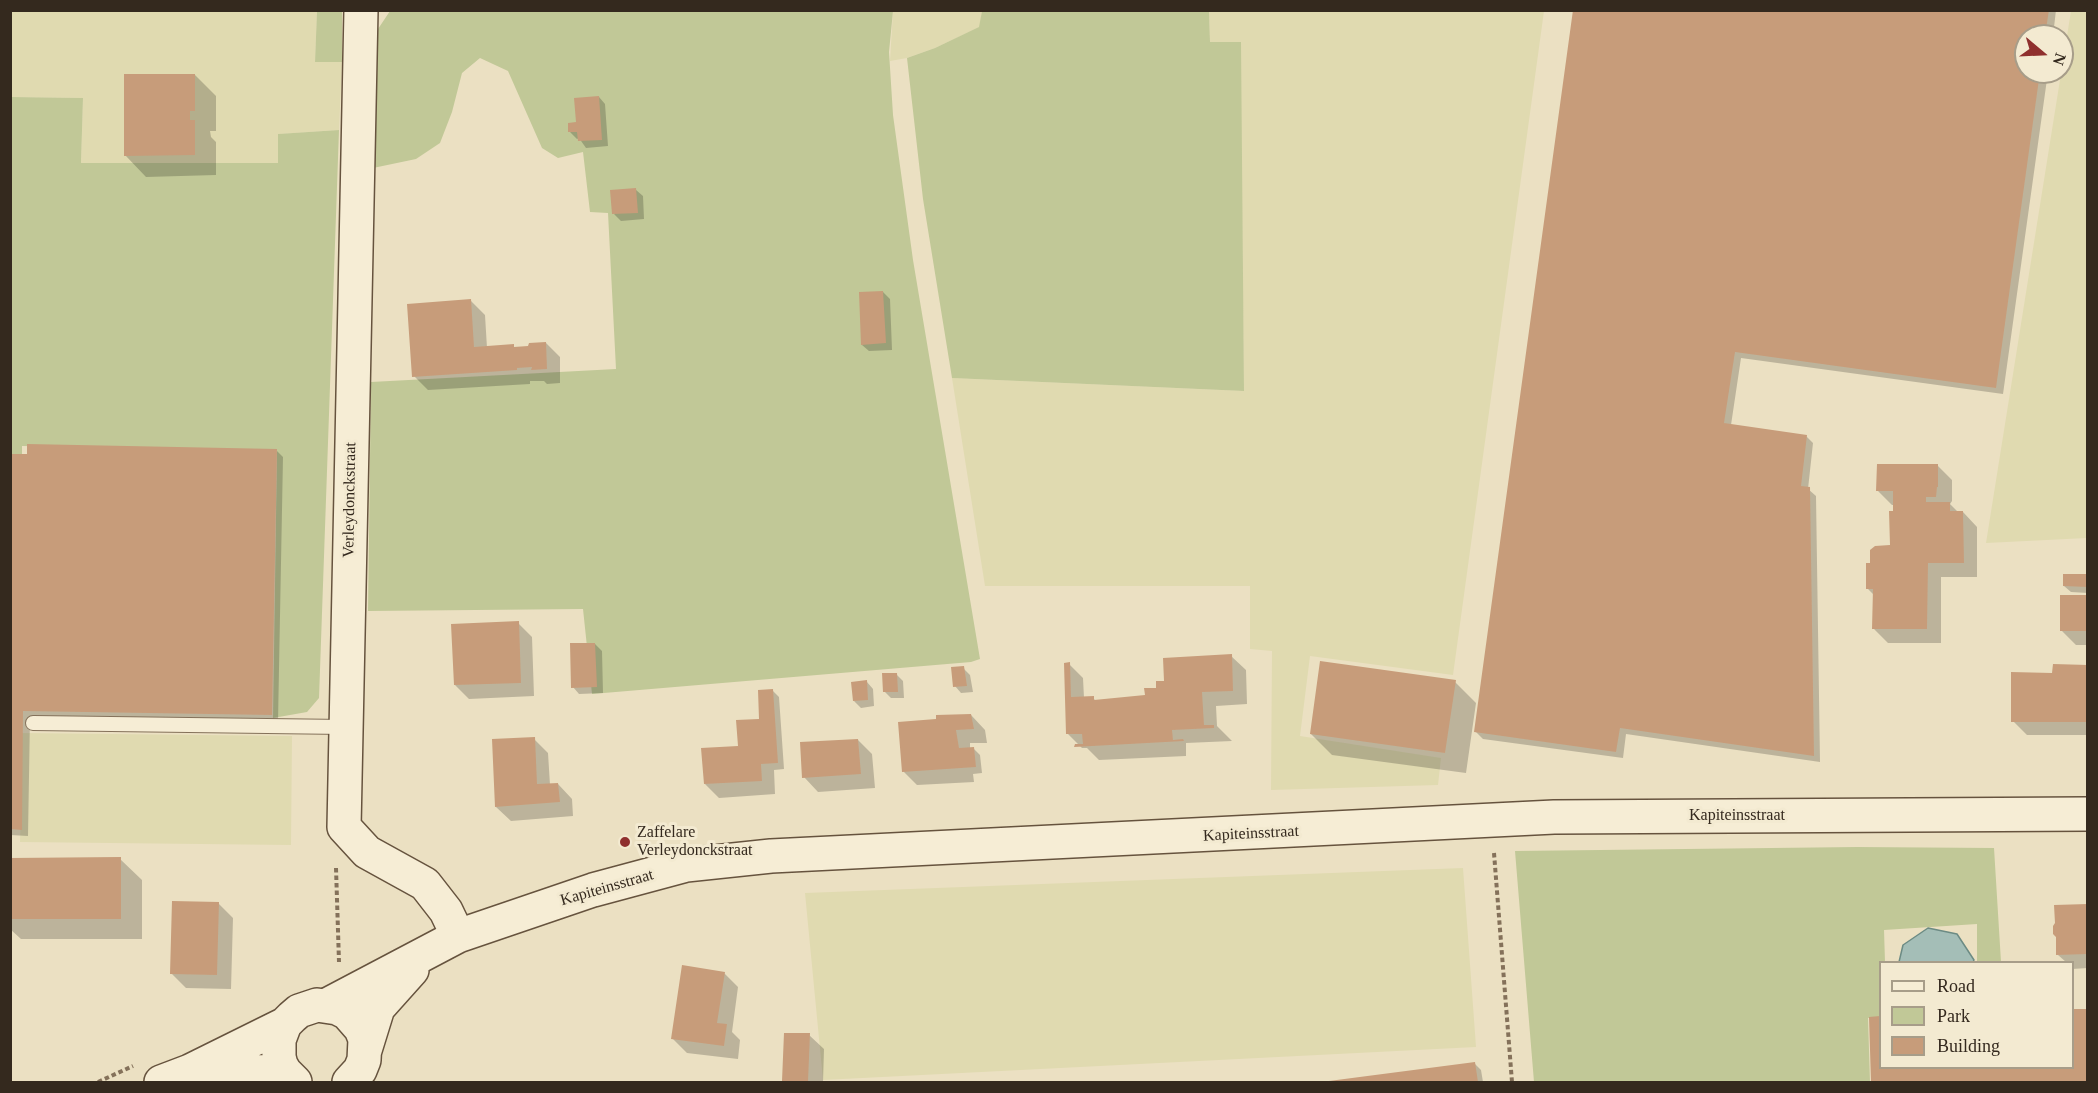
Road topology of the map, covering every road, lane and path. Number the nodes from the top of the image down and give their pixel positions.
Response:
1 (362, 10) edge
2 (33, 723) dead end
3 (345, 727) junction
4 (2088, 814) edge
5 (1491, 821) junction
6 (444, 943) junction
7 (327, 1005) junction
8 (285, 1024) junction
9 (365, 1050) junction
10 (175, 1077) edge
11 (290, 1077) edge
12 (349, 1083) edge
13 (1512, 1083) edge

1 - 3 street, Verleydonckstraat
2 - 3 lane
3 - 6 street, Verleydonckstraat
4 - 5 street, Kapiteinsstraat
5 - 6 street, Kapiteinsstraat
5 - 13 path
6 - 7 street, Kapiteinsstraat
6 - 9 street, Kapiteinsstraat
7 - 8 street, Kapiteinsstraat
7 - 9 street
8 - 10 street, Kapiteinsstraat
8 - 11 street
9 - 12 street, Kapiteinsstraat
10 - 11 street

